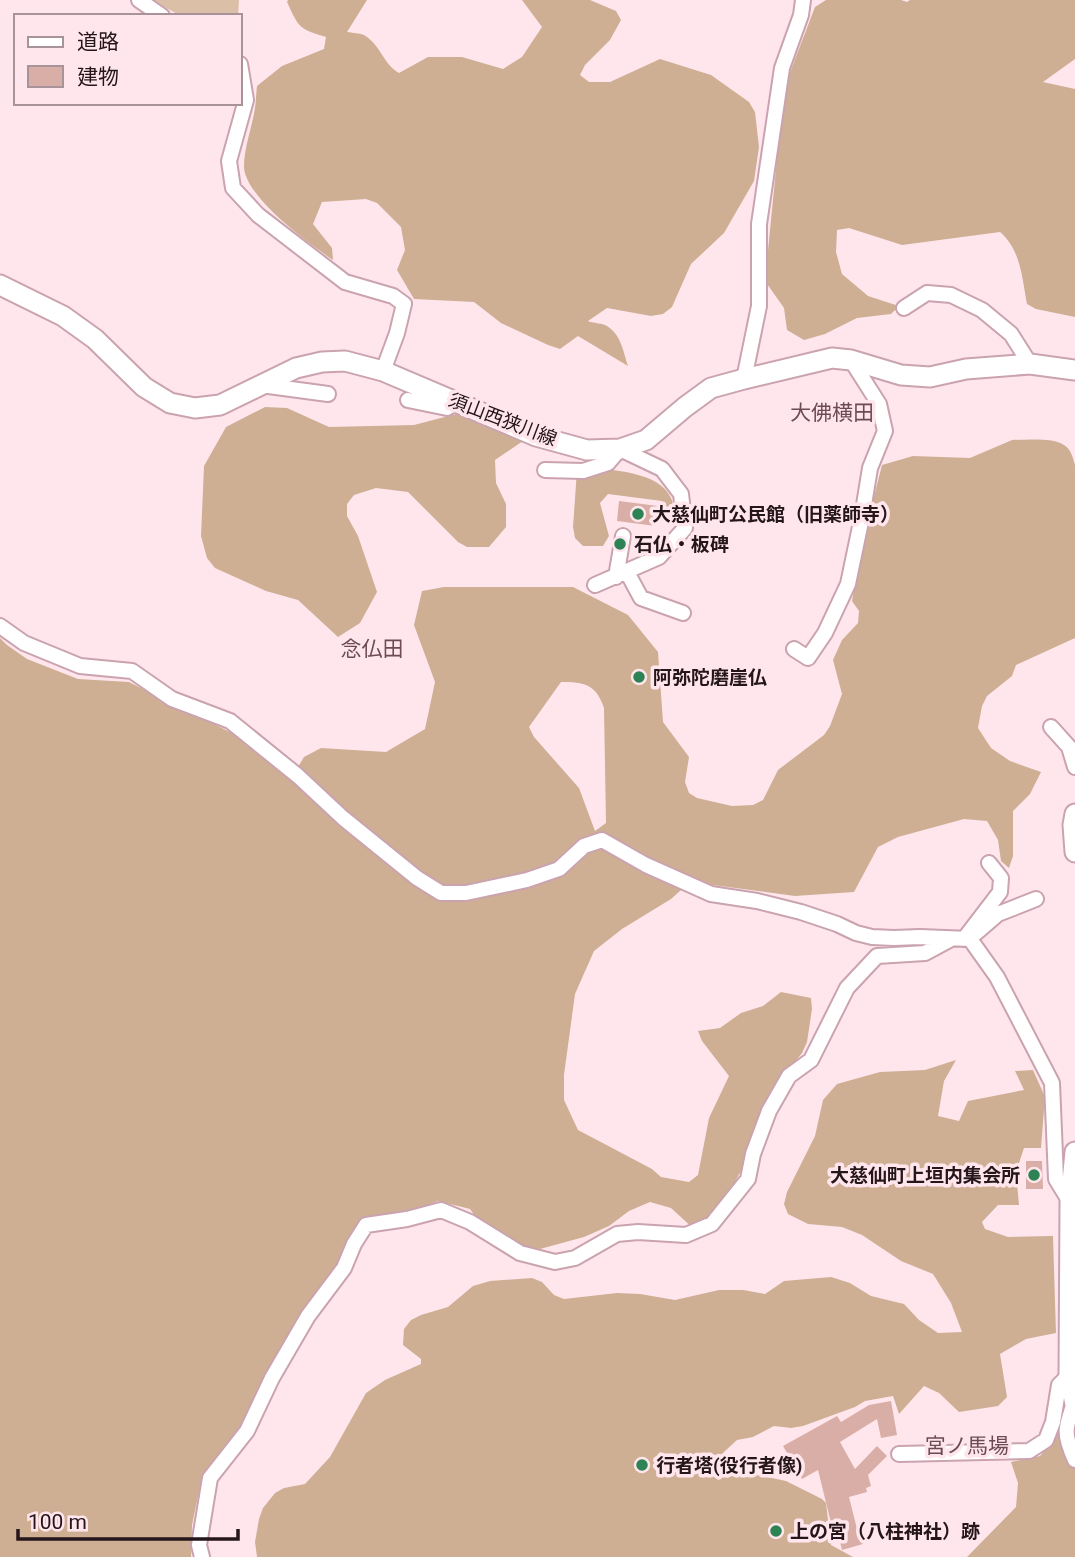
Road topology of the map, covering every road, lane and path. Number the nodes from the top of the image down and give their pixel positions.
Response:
1 (139, 0) edge
2 (803, 0) edge
3 (159, 14) edge
4 (242, 76) edge
5 (2, 291) edge
6 (904, 308) dead end
7 (851, 360) junction
8 (1030, 364) junction
9 (383, 370) junction
10 (1075, 370) edge
11 (744, 379) junction
12 (261, 386) junction
13 (328, 394) dead end
14 (408, 400) dead end
15 (456, 402) junction
16 (620, 449) junction
17 (545, 470) dead end
18 (623, 536) dead end
19 (621, 575) junction
20 (595, 585) dead end
21 (683, 613) dead end
22 (0, 626) edge
23 (794, 649) dead end
24 (1052, 727) dead end
25 (1075, 767) edge
26 (1075, 814) edge
27 (1075, 852) edge
28 (989, 863) dead end
29 (1036, 899) dead end
30 (962, 939) junction
31 (1075, 1153) edge
32 (1070, 1202) junction
33 (1073, 1231) edge
34 (1069, 1375) junction
35 (1075, 1403) edge
36 (899, 1454) dead end
37 (1075, 1460) edge
38 (202, 1557) edge

1 - 3 street
2 - 11 street
4 - 9 street
5 - 12 main road, 須山西狭川線
6 - 8 street
7 - 8 main road, 須山西狭川線
7 - 11 main road, 須山西狭川線
7 - 23 street
8 - 10 main road, 須山西狭川線
9 - 12 main road, 須山西狭川線
9 - 15 main road, 須山西狭川線
11 - 16 main road, 須山西狭川線
12 - 13 street
14 - 15 street
15 - 16 main road, 須山西狭川線
16 - 17 street
16 - 19 street
18 - 19 street
19 - 20 street
19 - 21 street
22 - 30 street
24 - 25 street
26 - 27 main road
28 - 30 street
29 - 30 street
30 - 32 street
30 - 38 street
31 - 32 main road
32 - 33 main road
33 - 34 main road
34 - 35 main road
34 - 36 street
35 - 37 street

